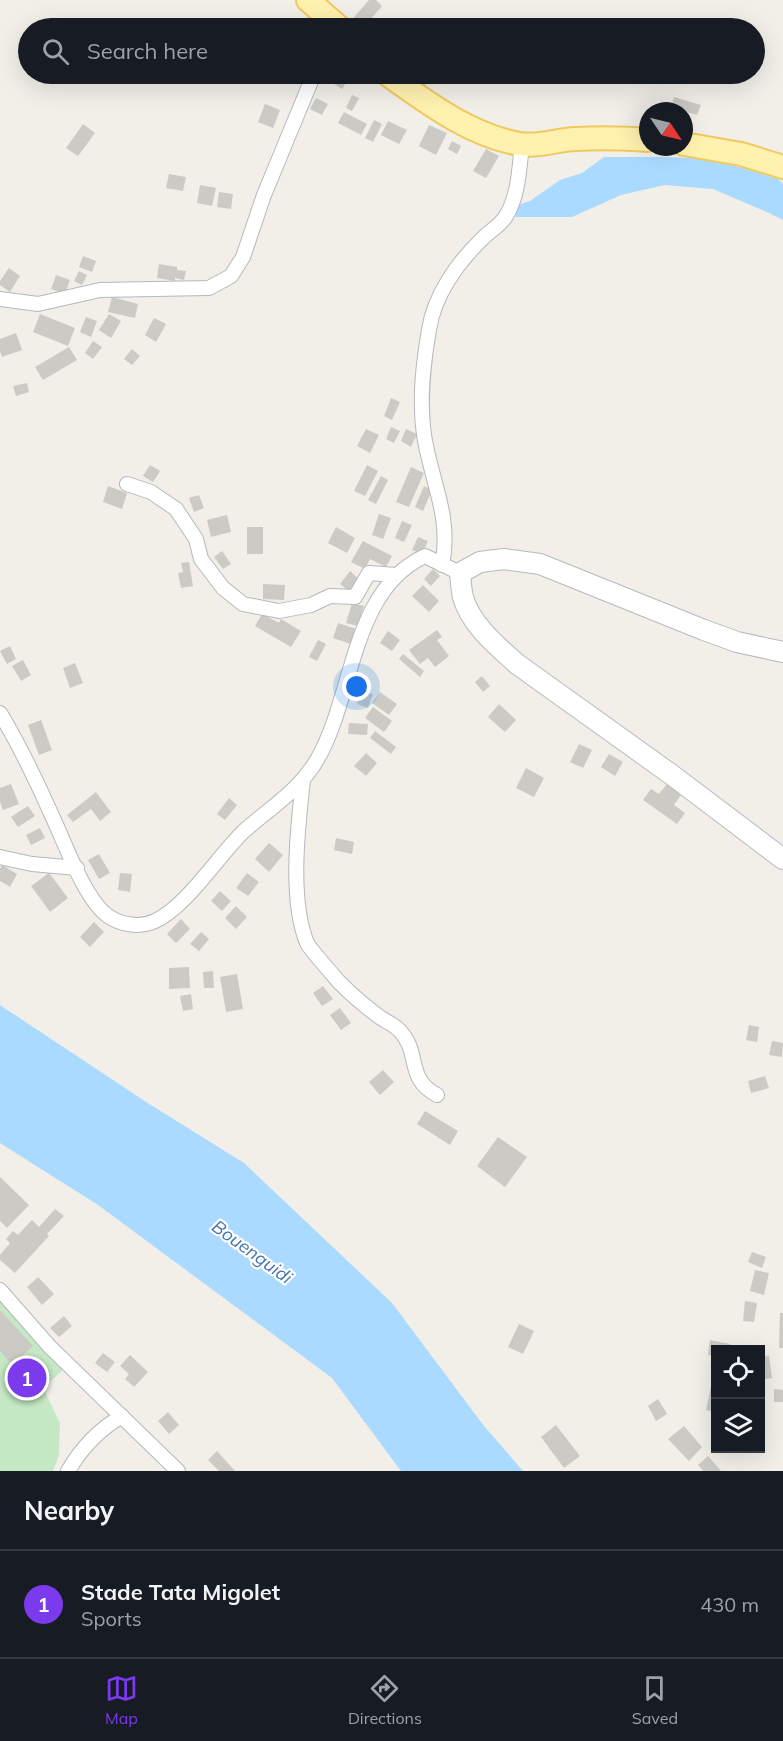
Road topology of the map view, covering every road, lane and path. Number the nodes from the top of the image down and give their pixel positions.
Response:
1 (308, 0) edge
2 (329, 18) edge
3 (310, 84) edge
4 (401, 84) edge
5 (639, 139) edge
6 (522, 145) junction
7 (693, 146) edge
8 (783, 166) edge
9 (0, 299) edge
10 (128, 484) dead end
11 (451, 569) junction
12 (396, 575) junction
13 (783, 652) edge
14 (0, 712) edge
15 (303, 780) junction
16 (0, 857) edge
17 (783, 859) edge
18 (77, 868) junction
19 (437, 1095) dead end
20 (0, 1290) edge
21 (122, 1416) junction
22 (68, 1471) edge
23 (178, 1471) edge

1 - 2 main road
3 - 9 street
4 - 6 main road
5 - 6 main road
6 - 11 street
7 - 8 main road
10 - 12 street
11 - 12 street
11 - 13 main road
11 - 17 main road
12 - 15 street
14 - 18 street
15 - 18 street
15 - 19 street
16 - 18 street
20 - 21 street
21 - 22 street
21 - 23 street

